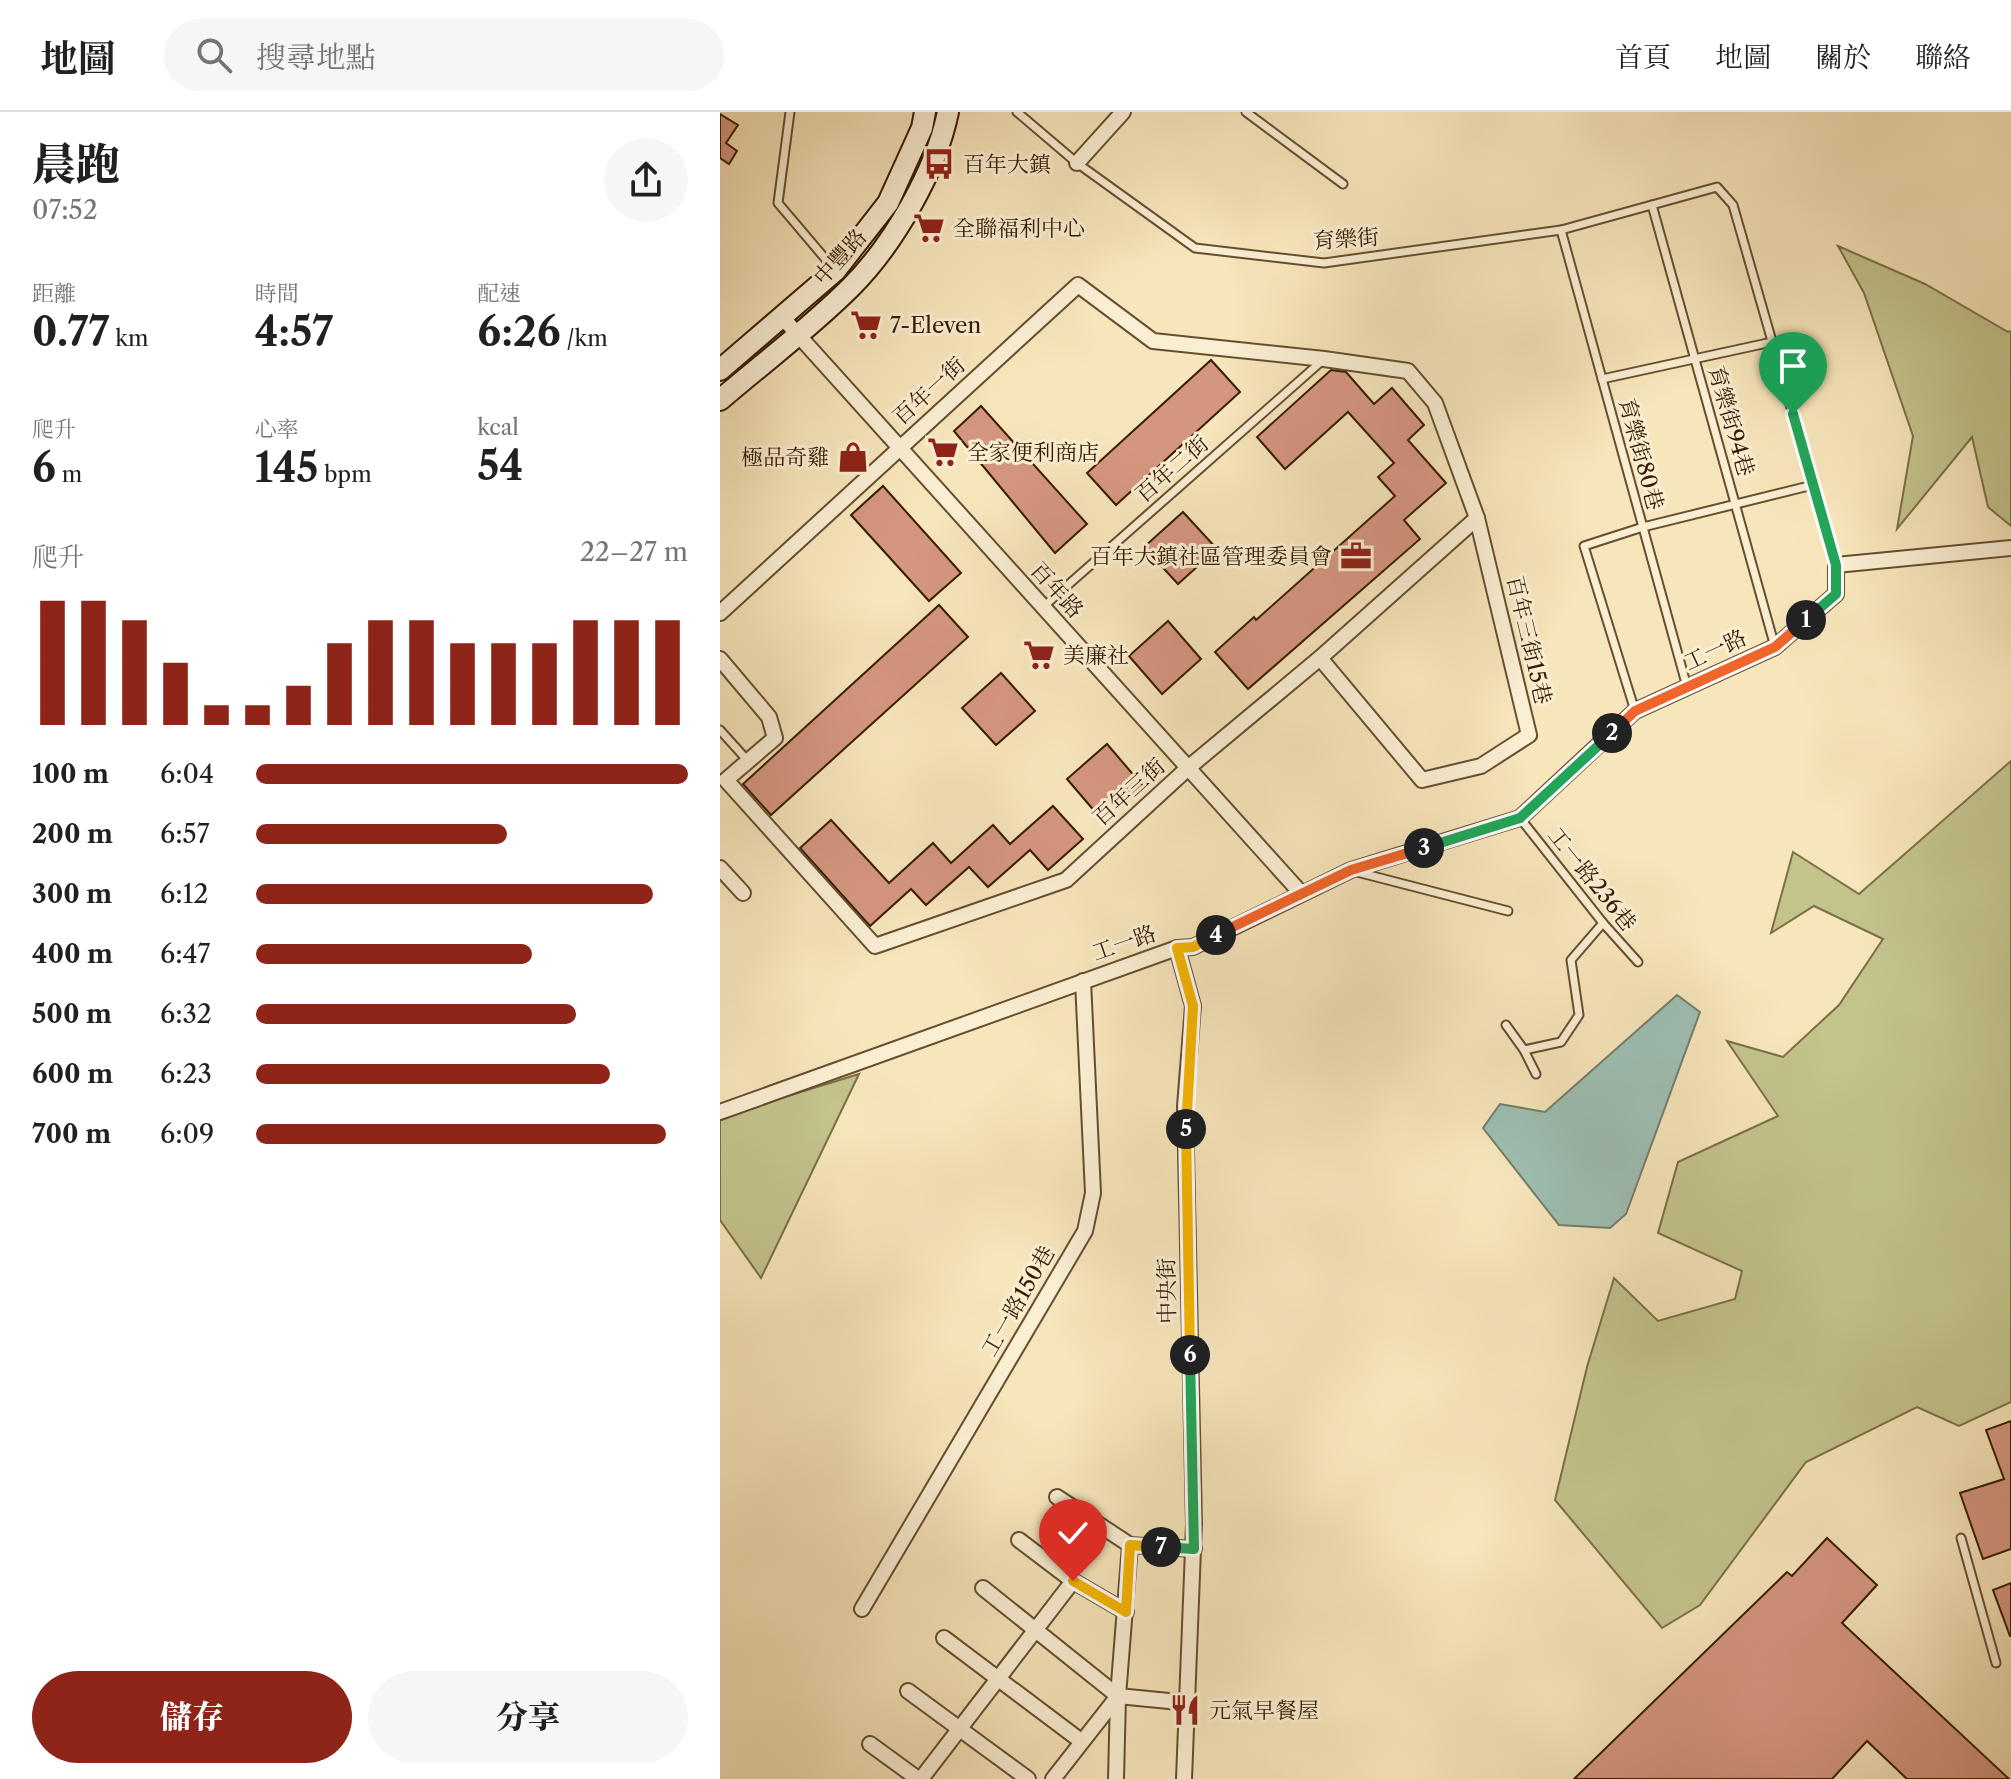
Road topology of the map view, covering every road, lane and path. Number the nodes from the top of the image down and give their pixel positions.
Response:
1 (790, 112) edge
2 (925, 112) edge
3 (948, 112) edge
4 (1017, 112) edge
5 (1123, 112) edge
6 (1246, 112) edge
7 (1077, 163) junction
8 (1343, 184) dead end
9 (1652, 205) junction
10 (1561, 230) junction
11 (835, 271) junction
12 (782, 317) junction
13 (797, 334) junction
14 (1772, 342) junction
15 (1324, 359) junction
16 (1695, 359) junction
17 (720, 370) edge
18 (1602, 379) junction
19 (720, 400) edge
20 (899, 448) junction
21 (1813, 485) junction
22 (1735, 503) junction
23 (1477, 518) junction
24 (1643, 527) junction
25 (2011, 548) edge
26 (1836, 565) junction
27 (1043, 607) junction
28 (720, 613) edge
29 (1775, 647) junction
30 (1320, 658) junction
31 (720, 659) edge
32 (1687, 687) junction
33 (1635, 711) junction
34 (720, 730) edge
35 (748, 761) junction
36 (1188, 768) junction
37 (1520, 818) junction
38 (720, 868) edge
39 (1351, 870) junction
40 (1300, 892) junction
41 (743, 893) dead end
42 (1508, 911) dead end
43 (1603, 923) junction
44 (1177, 948) junction
45 (1638, 962) dead end
46 (1083, 981) junction
47 (1506, 1025) dead end
48 (1524, 1050) junction
49 (1536, 1074) dead end
50 (720, 1112) edge
51 (1057, 1497) dead end
52 (1961, 1538) dead end
53 (1019, 1540) dead end
54 (1130, 1545) junction
55 (1194, 1549) junction
56 (1073, 1581) junction
57 (983, 1588) dead end
58 (862, 1609) dead end
59 (1126, 1612) junction
60 (1037, 1629) junction
61 (944, 1638) dead end
62 (1996, 1663) dead end
63 (999, 1679) junction
64 (908, 1691) dead end
65 (1118, 1696) junction
66 (1189, 1703) junction
67 (961, 1728) junction
68 (1081, 1741) junction
69 (870, 1744) dead end
70 (919, 1779) edge
71 (1028, 1779) edge
72 (1053, 1779) edge
73 (1116, 1779) edge
74 (1184, 1779) edge

1 - 11 lane
2 - 11 main road, 中豐路
3 - 13 main road, 中豐路
4 - 7 lane, 育樂街
5 - 7 street
6 - 8 lane
7 - 10 lane, 育樂街
9 - 10 lane, 育樂街
9 - 14 lane, 育樂街
9 - 16 lane, 育樂街94巷
10 - 18 lane, 育樂街80巷
11 - 12 main road, 中豐路
12 - 13 street, 百年路
12 - 17 main road, 中豐路
13 - 19 main road, 中豐路
13 - 20 street, 百年路
14 - 16 lane
14 - 21 lane
15 - 20 street, 百年一街
15 - 23 street
15 - 27 lane, 百年二街
16 - 18 lane
16 - 22 lane, 育樂街94巷
18 - 24 lane, 育樂街80巷
20 - 27 street, 百年路
20 - 28 street, 百年一街
21 - 22 lane
21 - 26 lane
22 - 24 lane
22 - 29 lane, 育樂街94巷
23 - 30 street, 百年三街
23 - 30 street, 百年三街15巷
24 - 32 lane, 育樂街80巷
24 - 33 lane
25 - 26 street
26 - 29 street, 工一路
27 - 36 street, 百年路
29 - 32 street, 工一路
30 - 36 street, 百年三街
31 - 35 street
32 - 33 street, 工一路
33 - 37 street, 工一路
34 - 35 lane
35 - 36 street, 百年三街
36 - 40 street, 百年路
37 - 39 street, 工一路
37 - 43 lane, 工一路236巷
38 - 41 street
39 - 40 street, 工一路
39 - 42 lane
40 - 44 street, 工一路
43 - 45 lane, 工一路236巷
43 - 48 lane
44 - 46 street, 工一路
44 - 55 street, 中央街
46 - 50 street, 工一路
46 - 58 street, 工一路150巷
47 - 48 lane
48 - 49 lane
51 - 54 street
52 - 62 lane
53 - 56 street
54 - 55 street
54 - 59 street
55 - 66 street, 中央街
56 - 59 street
56 - 60 street
57 - 60 street
59 - 65 street
60 - 63 street
60 - 65 street
61 - 63 street
63 - 67 street
63 - 68 street
64 - 67 street
65 - 66 street
65 - 68 street
65 - 73 street
66 - 74 street, 中央街
67 - 70 street
67 - 71 street
68 - 72 street
69 - 70 street

